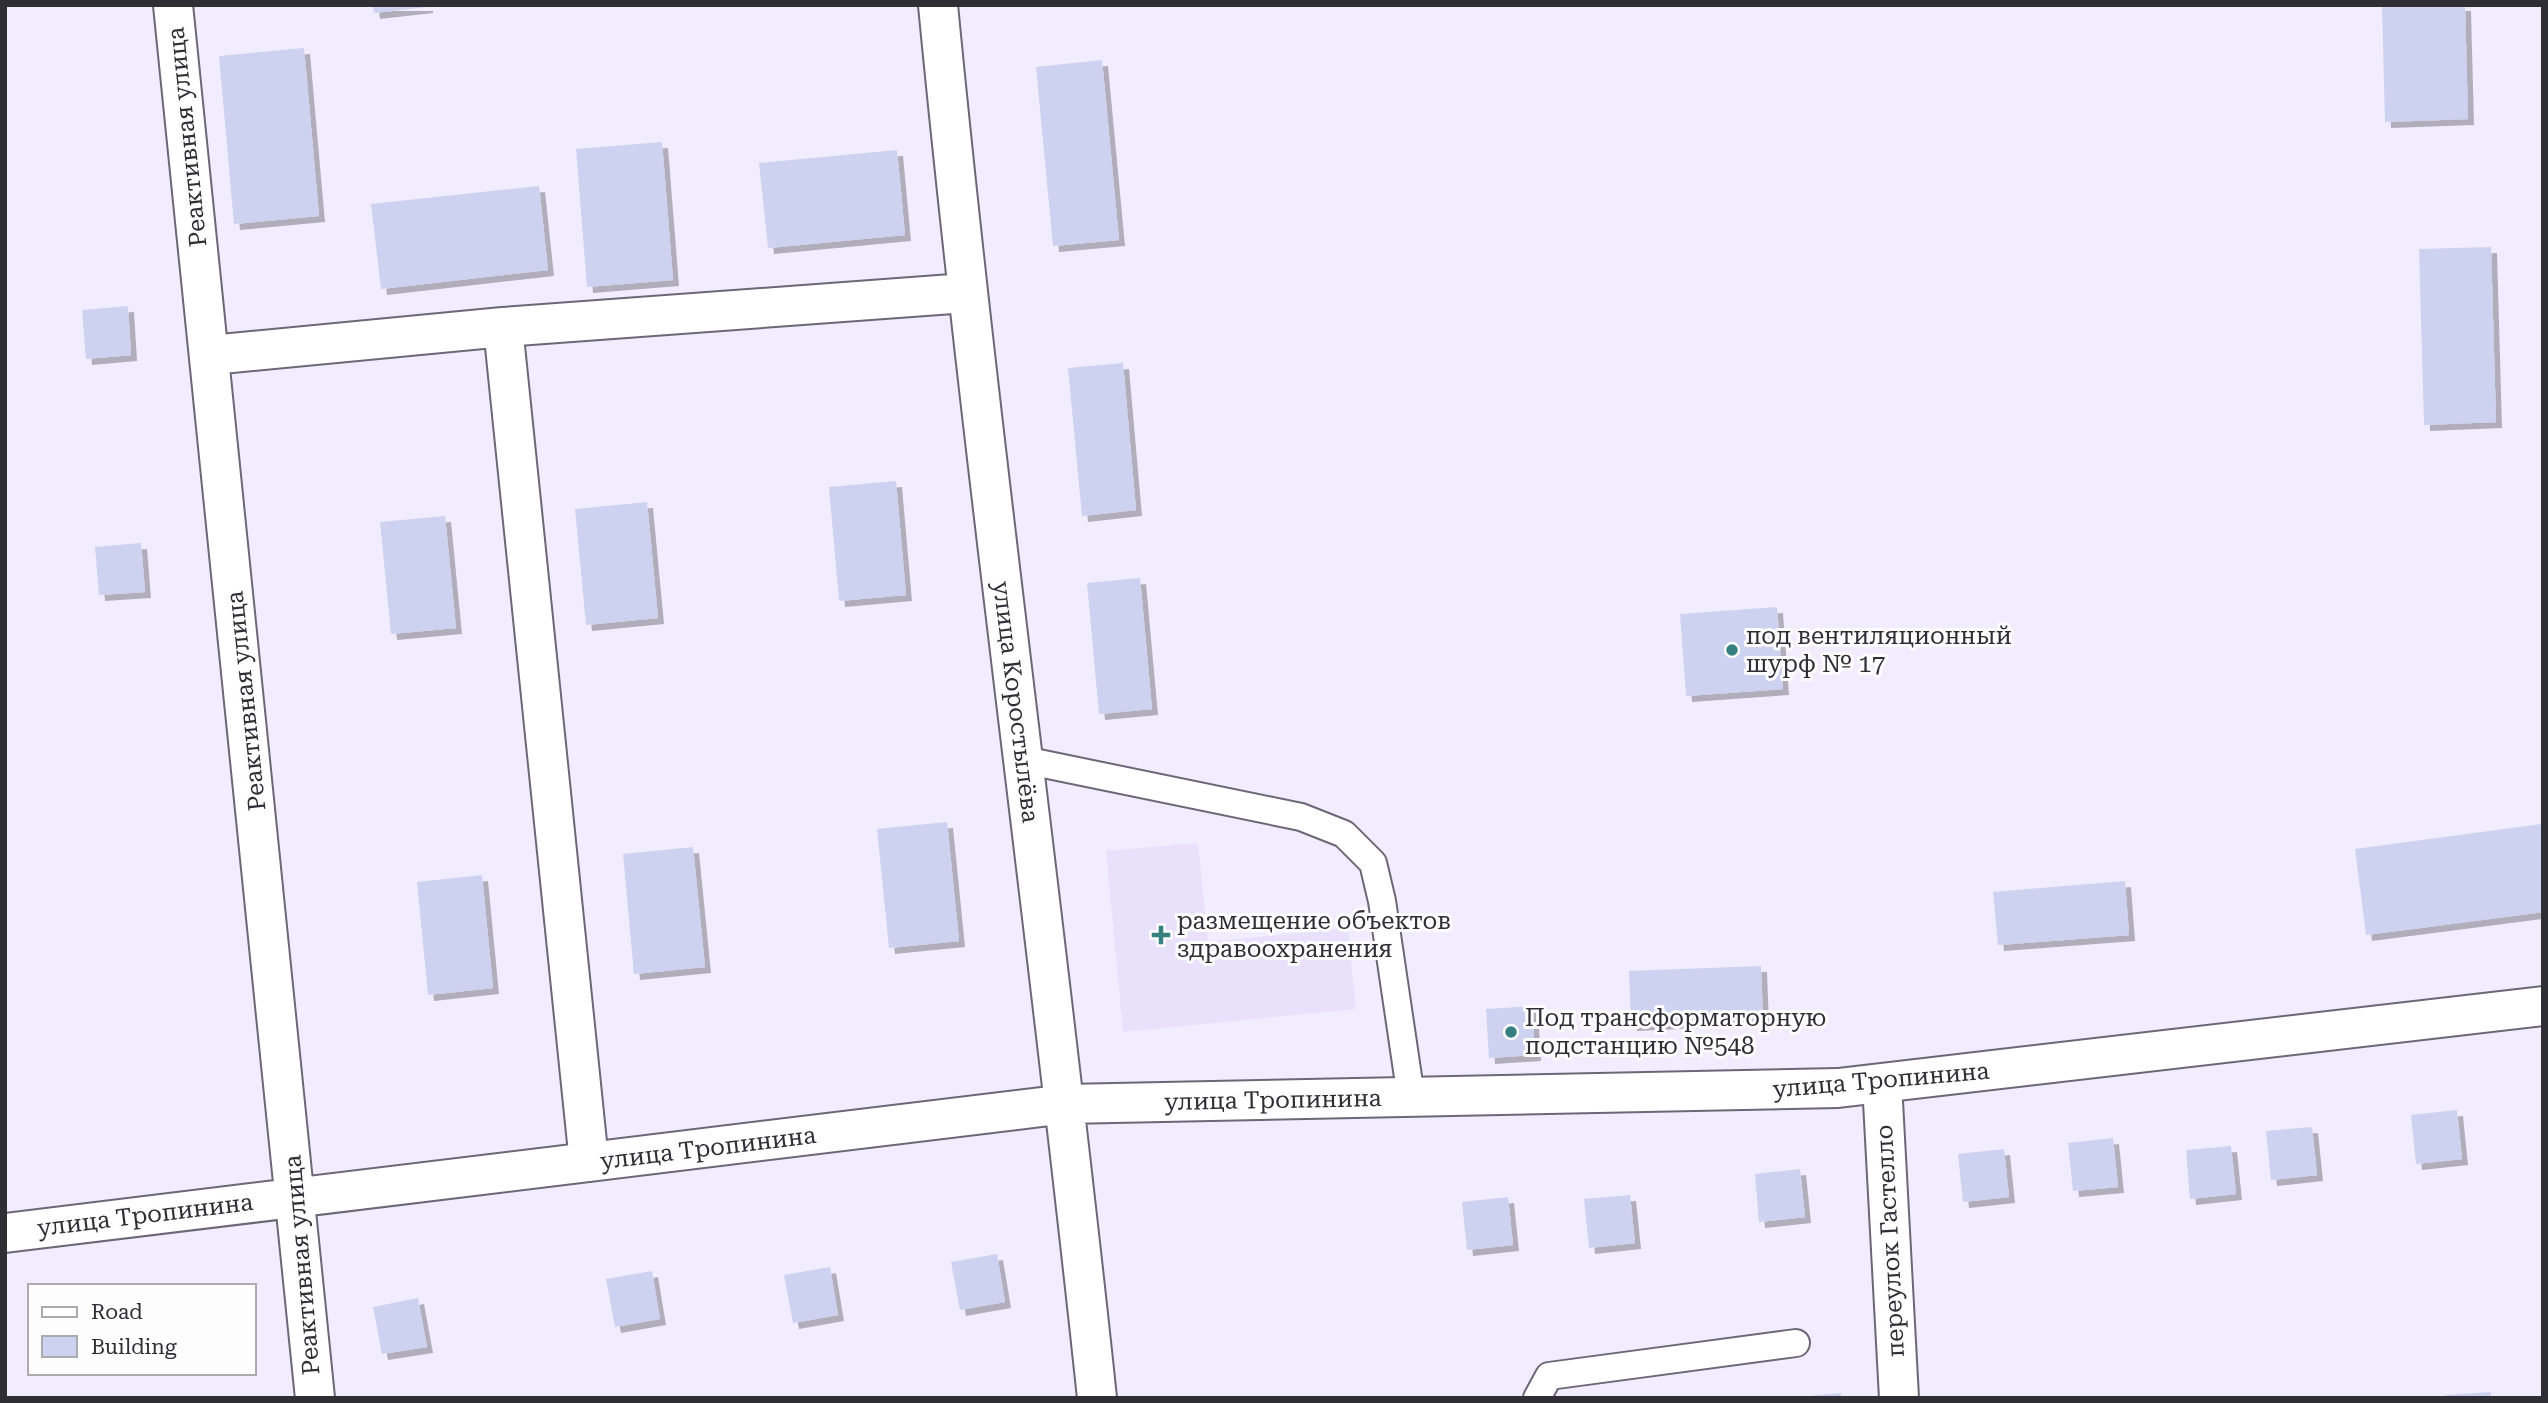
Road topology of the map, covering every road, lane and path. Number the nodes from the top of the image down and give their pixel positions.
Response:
1 (173, 5) edge
2 (938, 5) edge
3 (966, 293) junction
4 (502, 327) junction
5 (211, 355) junction
6 (1024, 760) junction
7 (2543, 1006) edge
8 (1882, 1083) junction
9 (1411, 1097) junction
10 (1066, 1104) junction
11 (589, 1162) junction
12 (296, 1196) junction
13 (5, 1233) edge
14 (1796, 1343) dead end
15 (315, 1398) edge
16 (1097, 1398) edge
17 (1536, 1398) edge
18 (1899, 1398) edge

1 - 5 street, Реактивная улица
2 - 3 street, улица Коростылёва
3 - 4 street
3 - 6 street, улица Коростылёва
4 - 5 street
4 - 11 street
5 - 12 street, Реактивная улица
6 - 9 lane
6 - 10 street, улица Коростылёва
7 - 8 street, улица Тропинина
8 - 9 street, улица Тропинина
8 - 18 street, переулок Гастелло
9 - 10 street, улица Тропинина
10 - 11 street, улица Тропинина
10 - 16 street, улица Коростылёва
11 - 12 street, улица Тропинина
12 - 13 street, улица Тропинина
12 - 15 street, Реактивная улица
14 - 17 lane

